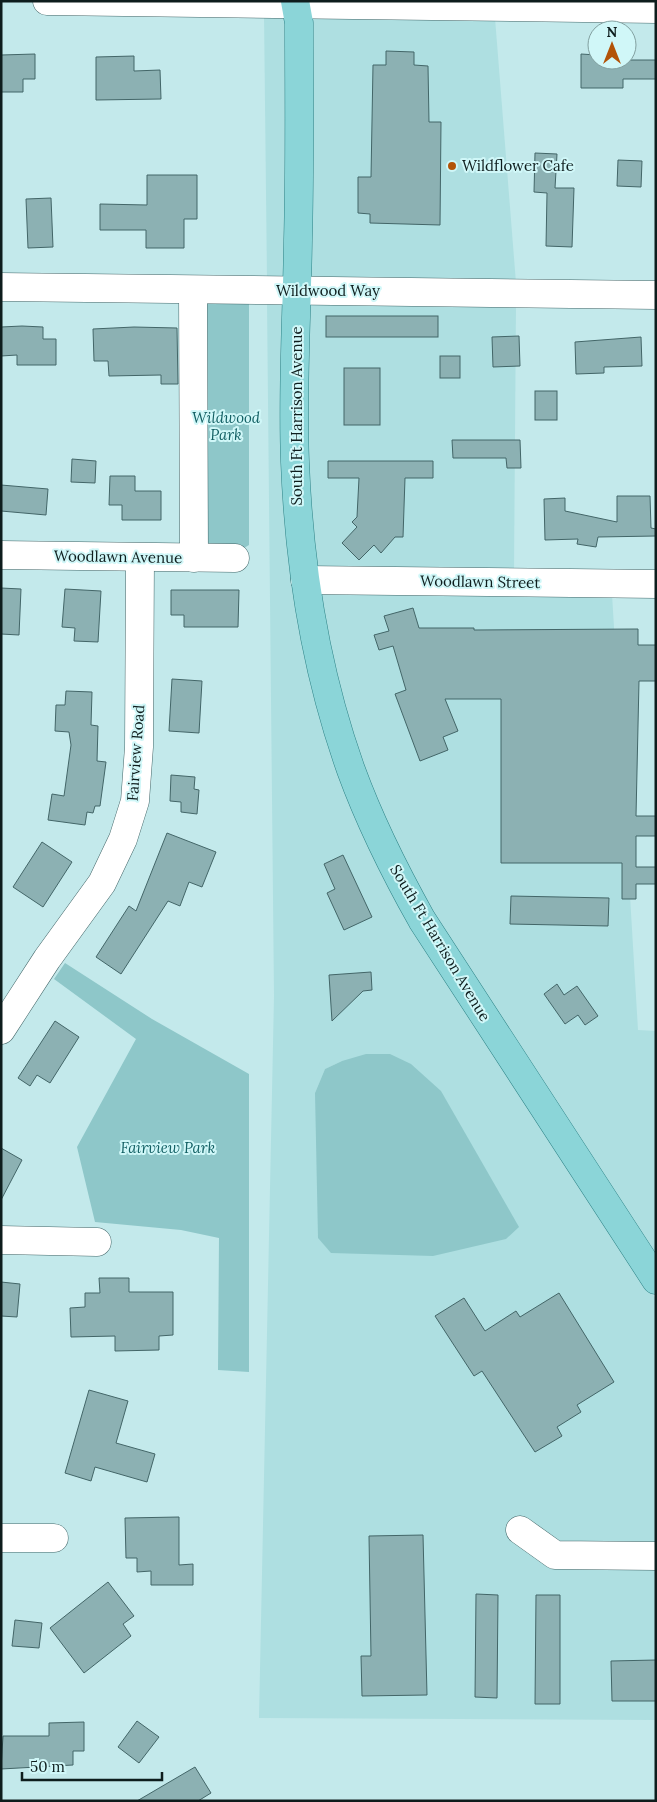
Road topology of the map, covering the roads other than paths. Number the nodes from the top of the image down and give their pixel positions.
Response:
1 (47, 1) edge
2 (296, 3) edge
3 (656, 9) edge
4 (1, 287) edge
5 (193, 290) junction
6 (297, 290) junction
7 (656, 295) edge
8 (1, 555) edge
9 (140, 558) junction
10 (194, 558) junction
11 (235, 558) dead end
12 (305, 580) junction
13 (656, 584) edge
14 (1, 1030) edge
15 (1, 1240) edge
16 (97, 1242) dead end
17 (656, 1280) edge
18 (520, 1530) dead end
19 (1, 1538) edge
20 (54, 1538) dead end
21 (656, 1556) edge

1 - 2 street
2 - 3 street
2 - 6 main road, South Ft Harrison Avenue
4 - 5 street, Wildwood Way
5 - 6 street, Wildwood Way
5 - 10 street
6 - 7 street, Wildwood Way
6 - 12 main road, South Ft Harrison Avenue
8 - 9 street, Woodlawn Avenue
9 - 10 street, Woodlawn Avenue
9 - 14 street, Fairview Road
10 - 11 street, Woodlawn Avenue
12 - 13 street, Woodlawn Street
12 - 17 main road, South Ft Harrison Avenue
15 - 16 street
18 - 21 street
19 - 20 street

